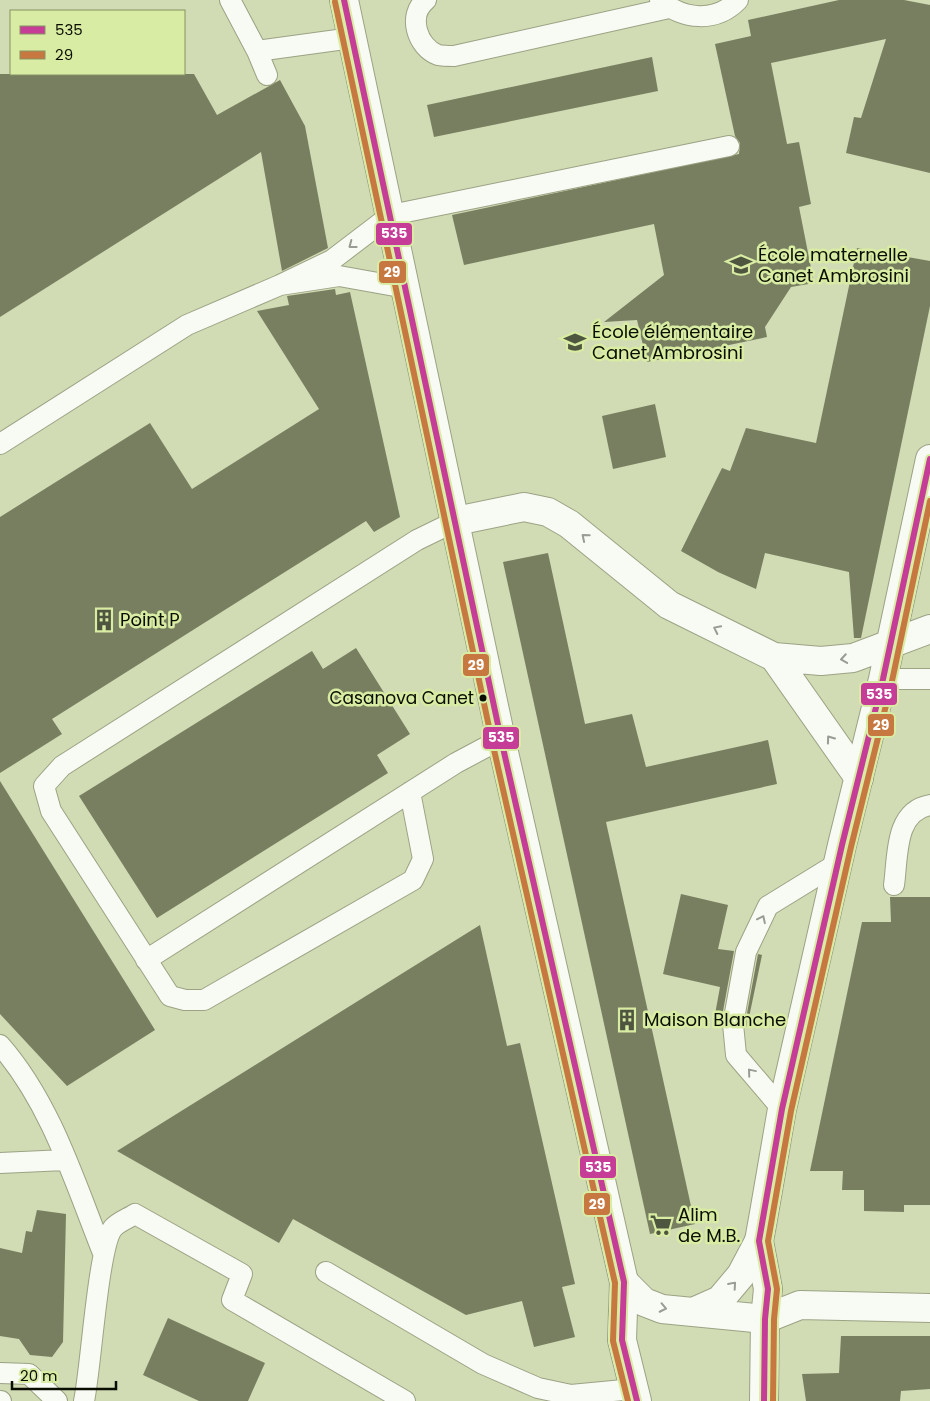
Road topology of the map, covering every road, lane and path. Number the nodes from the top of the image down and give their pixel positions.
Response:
1 (230, 0) edge
2 (344, 0) edge
3 (426, 0) edge
4 (738, 0) edge
5 (665, 4) edge
6 (352, 38) junction
7 (257, 52) junction
8 (267, 76) dead end
9 (729, 146) dead end
10 (390, 215) junction
11 (280, 285) junction
12 (406, 288) junction
13 (0, 444) edge
14 (930, 459) edge
15 (456, 521) junction
16 (930, 628) edge
17 (890, 644) junction
18 (774, 657) junction
19 (883, 679) junction
20 (930, 679) edge
21 (501, 739) junction
22 (859, 778) junction
23 (410, 792) junction
24 (930, 805) edge
25 (838, 863) junction
26 (894, 885) dead end
27 (146, 960) junction
28 (0, 1045) edge
29 (782, 1109) junction
30 (66, 1160) junction
31 (0, 1163) edge
32 (759, 1241) junction
33 (103, 1253) junction
34 (326, 1272) dead end
35 (624, 1282) junction
36 (930, 1308) edge
37 (693, 1312) junction
38 (765, 1319) junction
39 (0, 1373) edge
40 (636, 1395) edge
41 (57, 1401) edge
42 (84, 1401) edge
43 (405, 1401) edge
44 (764, 1401) edge

1 - 7 lane
2 - 6 street
3 - 5 lane
4 - 5 lane
6 - 7 lane
6 - 10 street
7 - 8 lane
9 - 10 lane
10 -> 11 lane
10 - 12 street
11 - 12 lane
11 - 13 lane
12 - 15 street
14 - 17 street
18 -> 15 street
15 - 21 street
15 - 27 lane
16 - 17 street
17 -> 18 street
17 - 19 street
22 -> 18 street
19 - 20 lane
19 - 22 street
21 - 23 lane
21 - 35 street
22 - 25 street
23 - 27 lane
23 - 27 lane
24 - 26 lane
25 - 29 street
29 -> 25 lane
28 - 30 lane
29 - 32 street
30 - 31 lane
30 - 33 lane
37 -> 32 street
32 - 38 street
33 - 42 lane
33 - 43 lane
34 - 40 lane
35 -> 37 street
35 - 40 street
36 - 38 street
37 - 38 street
38 - 44 street
39 - 41 lane

